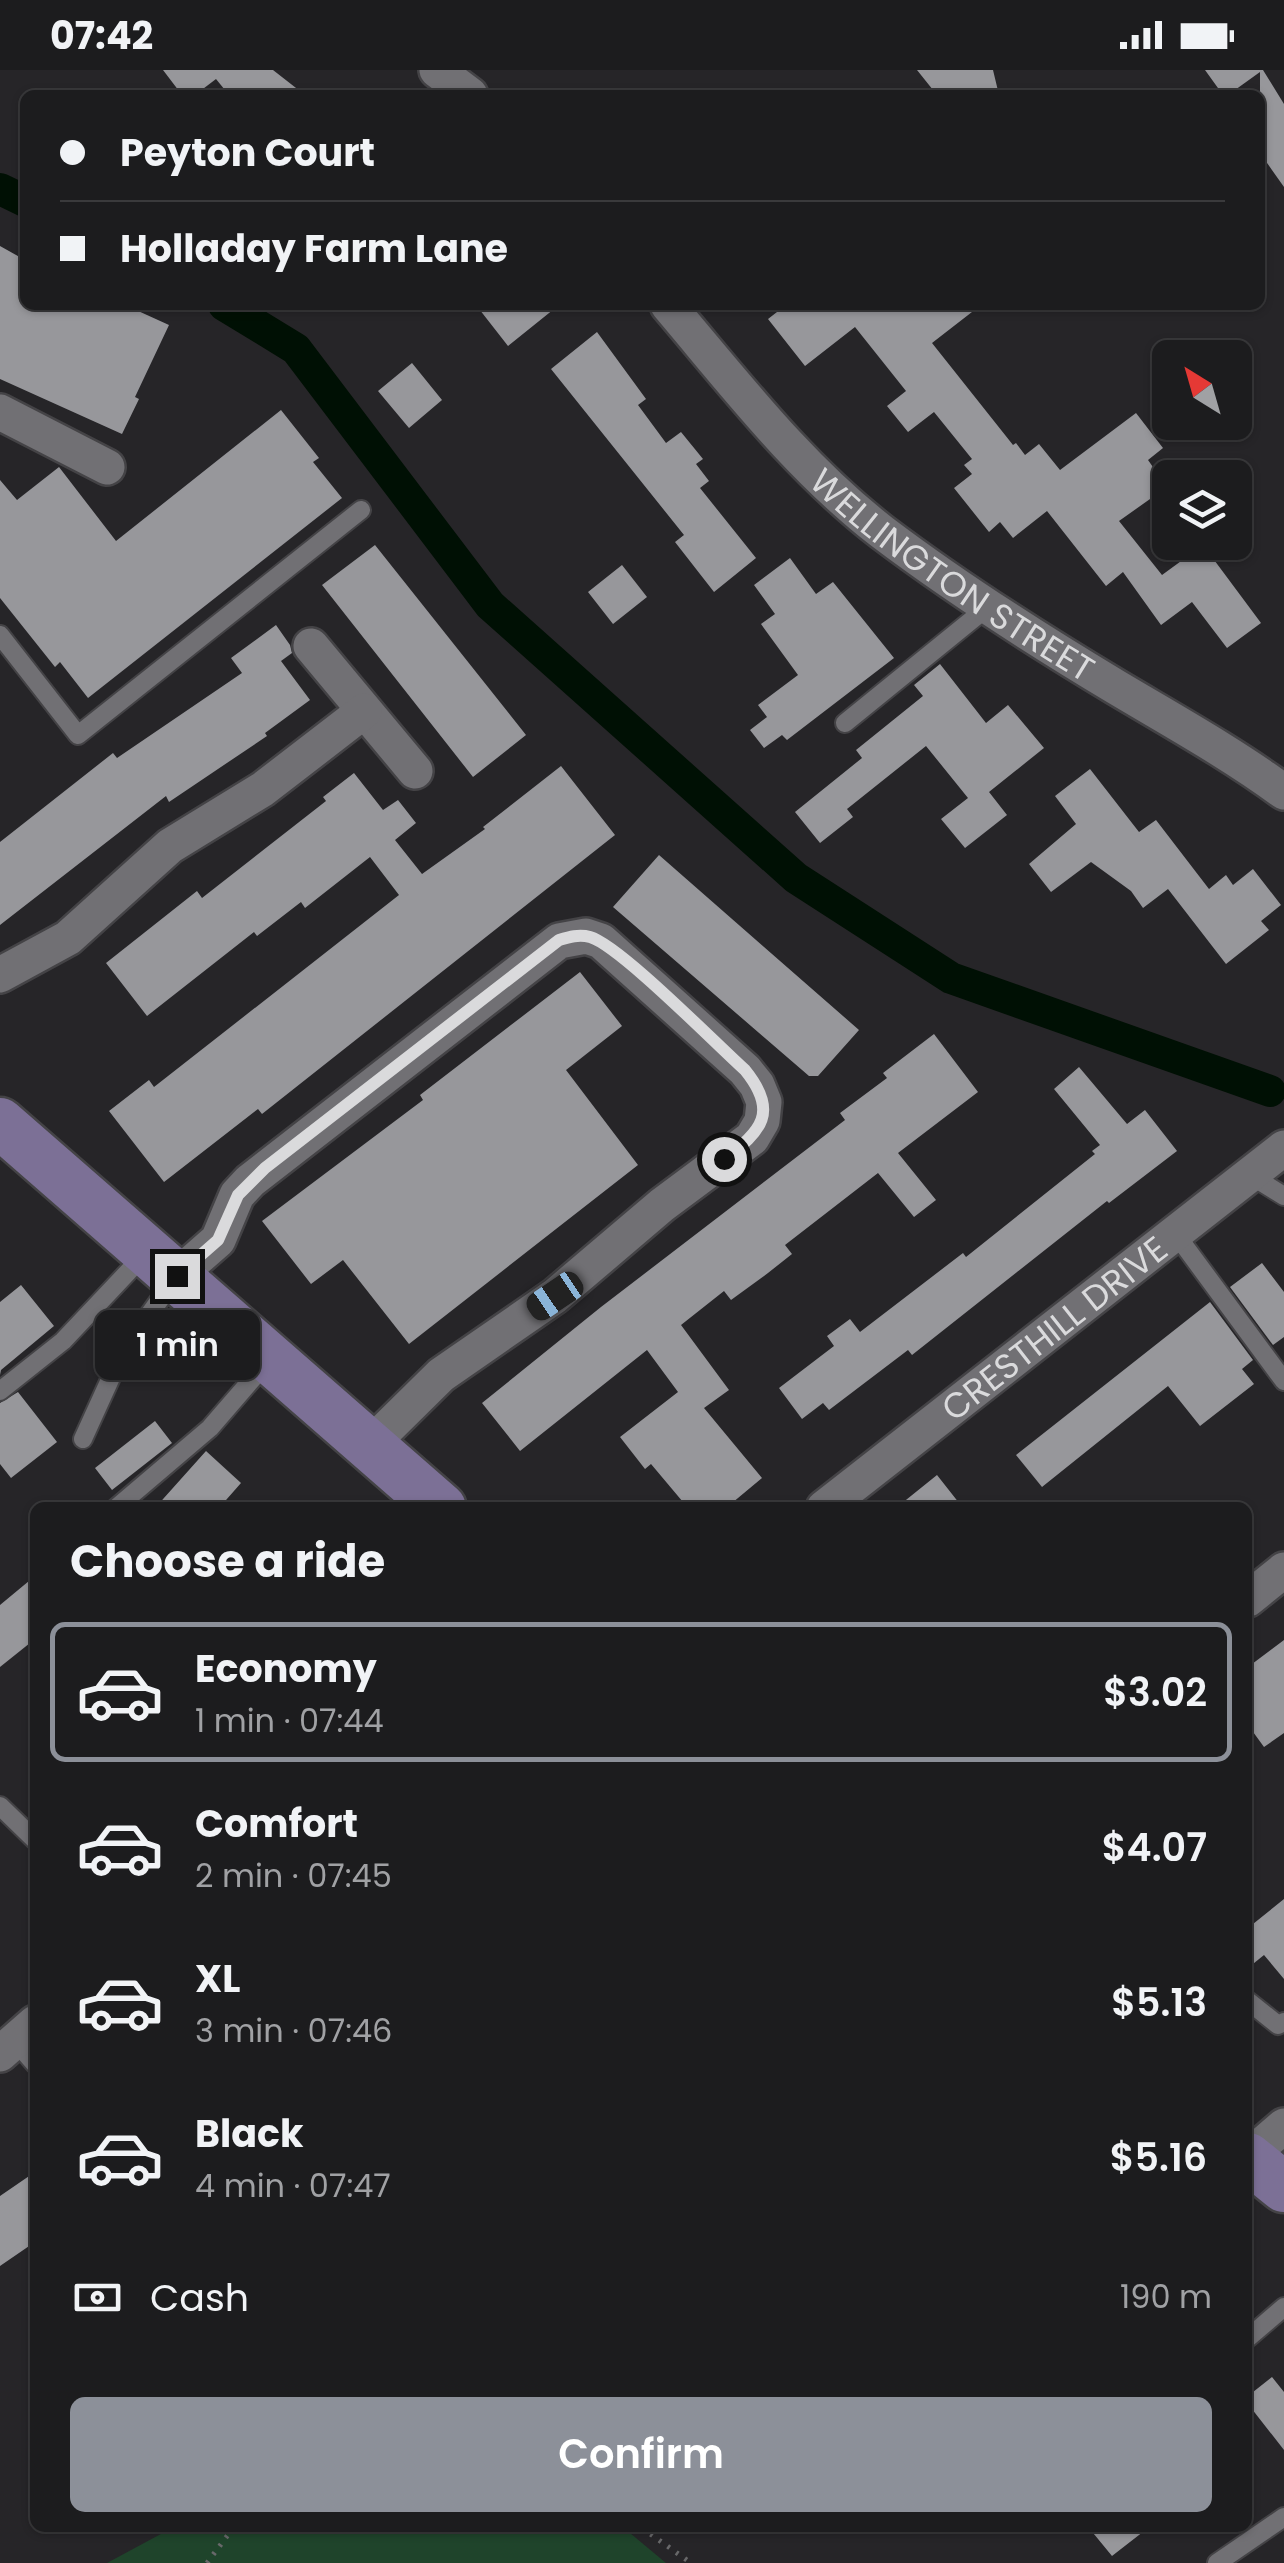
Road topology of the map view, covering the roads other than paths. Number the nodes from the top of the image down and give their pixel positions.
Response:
1 (437, 70) edge
2 (463, 90) edge
3 (676, 310) edge
4 (0, 412) edge
5 (108, 467) dead end
6 (361, 510) dead end
7 (989, 606) junction
8 (0, 635) edge
9 (311, 646) dead end
10 (364, 711) junction
11 (845, 724) dead end
12 (415, 771) dead end
13 (1284, 792) edge
14 (0, 974) edge
15 (0, 1122) edge
16 (1284, 1148) edge
17 (1250, 1175) junction
18 (1284, 1196) edge
19 (1175, 1232) junction
20 (162, 1264) junction
21 (270, 1358) junction
22 (1284, 1381) edge
23 (0, 1392) edge
24 (83, 1439) dead end
25 (370, 1445) junction
26 (123, 1502) edge
27 (434, 1502) edge
28 (832, 1502) edge
29 (1284, 1570) edge
30 (1252, 1596) edge
31 (0, 1806) edge
32 (30, 1835) edge
33 (1252, 2004) edge
34 (1281, 2024) edge
35 (1284, 2307) edge
36 (1252, 2335) edge
37 (1284, 2517) edge
38 (1217, 2563) edge

1 - 2 street
3 - 7 street, WELLINGTON STREET
4 - 5 street
6 - 8 lane
7 - 11 lane
7 - 13 street, WELLINGTON STREET
9 - 10 street
10 - 12 street
10 - 14 street
15 - 20 main road
16 - 17 street, CRESTHILL DRIVE
17 - 18 lane
17 - 19 street, CRESTHILL DRIVE
19 - 22 lane
19 - 28 street, CRESTHILL DRIVE
20 - 21 main road
20 - 23 lane
20 - 24 lane
20 - 25 street
21 - 25 main road
21 - 26 lane
25 - 27 main road
29 - 30 street
31 - 32 lane
33 - 34 lane
35 - 36 lane
37 - 38 lane

